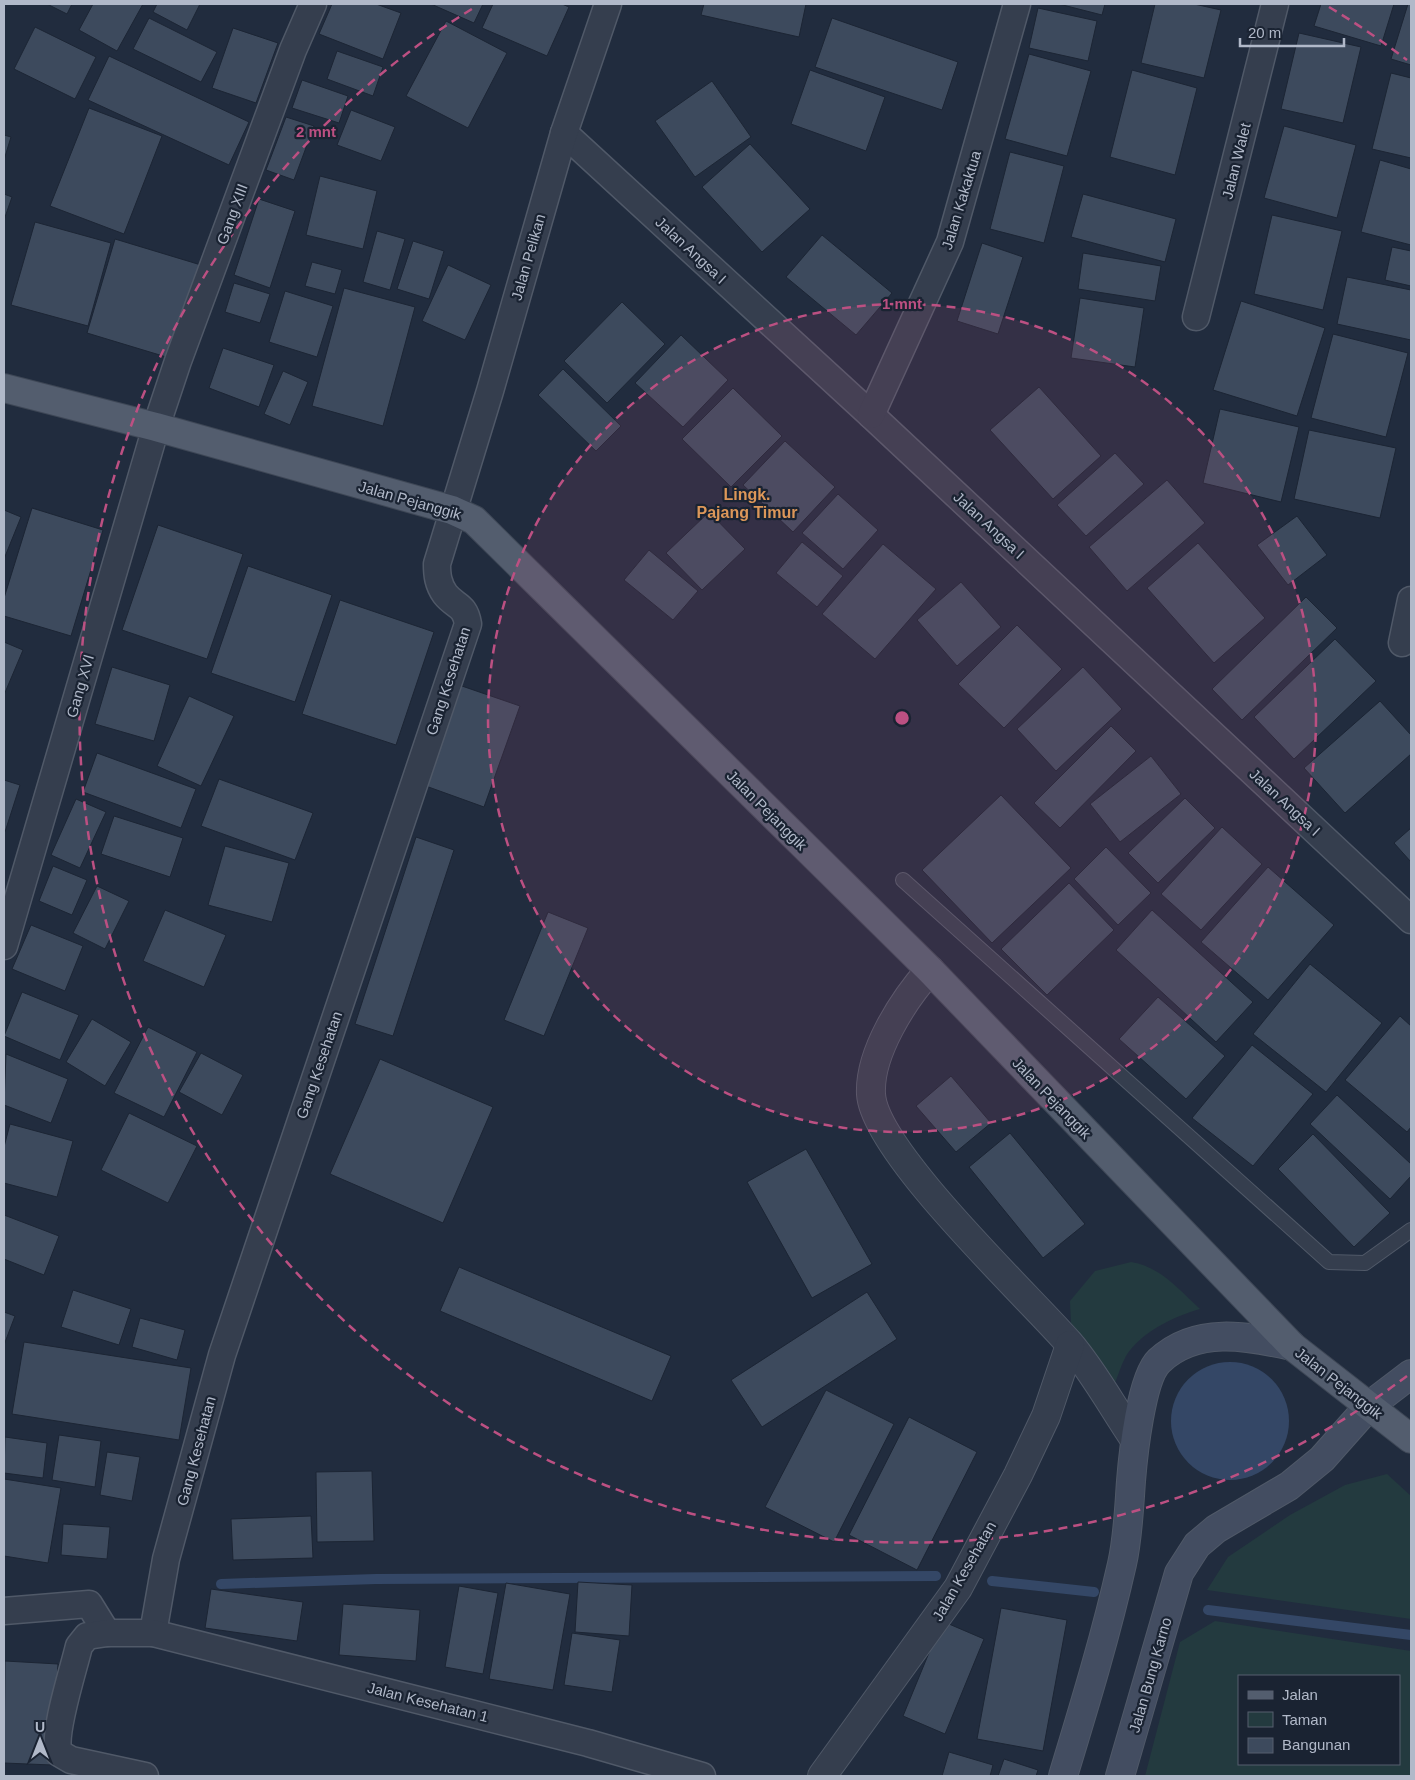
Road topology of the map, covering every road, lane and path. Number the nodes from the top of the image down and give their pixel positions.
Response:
1 (312, 4) edge
2 (608, 4) edge
3 (1017, 4) edge
4 (1275, 4) edge
5 (564, 133) junction
6 (1196, 317) dead end
7 (4, 388) edge
8 (871, 415) junction
9 (156, 427) junction
10 (452, 510) junction
11 (1411, 600) edge
12 (1402, 643) dead end
13 (903, 880) dead end
14 (1411, 920) edge
15 (4, 946) edge
16 (930, 970) junction
17 (1411, 1230) edge
18 (1070, 1345) junction
19 (1292, 1346) junction
20 (1411, 1374) edge
21 (1369, 1406) junction
22 (1411, 1439) edge
23 (1135, 1440) junction
24 (4, 1611) edge
25 (107, 1633) junction
26 (153, 1633) junction
27 (145, 1776) edge
28 (702, 1776) edge
29 (822, 1776) edge
30 (1063, 1776) edge
31 (1120, 1776) edge

1 - 9 street, Gang XIII
2 - 5 street, Jalan Pelikan
3 - 8 street, Jalan Kakaktua
4 - 6 street, Jalan Walet
5 - 8 street, Jalan Angsa I
5 - 10 street, Jalan Pelikan
7 - 9 main road, Jalan Pejanggik
8 - 14 street, Jalan Angsa I
9 - 10 main road, Jalan Pejanggik
9 - 15 street, Gang XVI
10 - 16 main road, Jalan Pejanggik
10 - 26 street, Gang Kesehatan
11 - 12 street
13 - 17 lane
16 - 18 street
16 - 19 main road, Jalan Pejanggik
18 - 23 street
18 - 29 street, Jalan Kesehatan
19 - 21 main road, Jalan Pejanggik
19 - 23 main road
20 - 21 main road, Jalan Bung Karno
21 - 22 main road, Jalan Pejanggik
21 - 31 main road, Jalan Bung Karno
23 - 30 main road
24 - 25 street
25 - 26 street, Jalan Kesehatan 1
25 - 27 street, Jalan Kesehatan 1
26 - 28 street, Jalan Kesehatan 1

